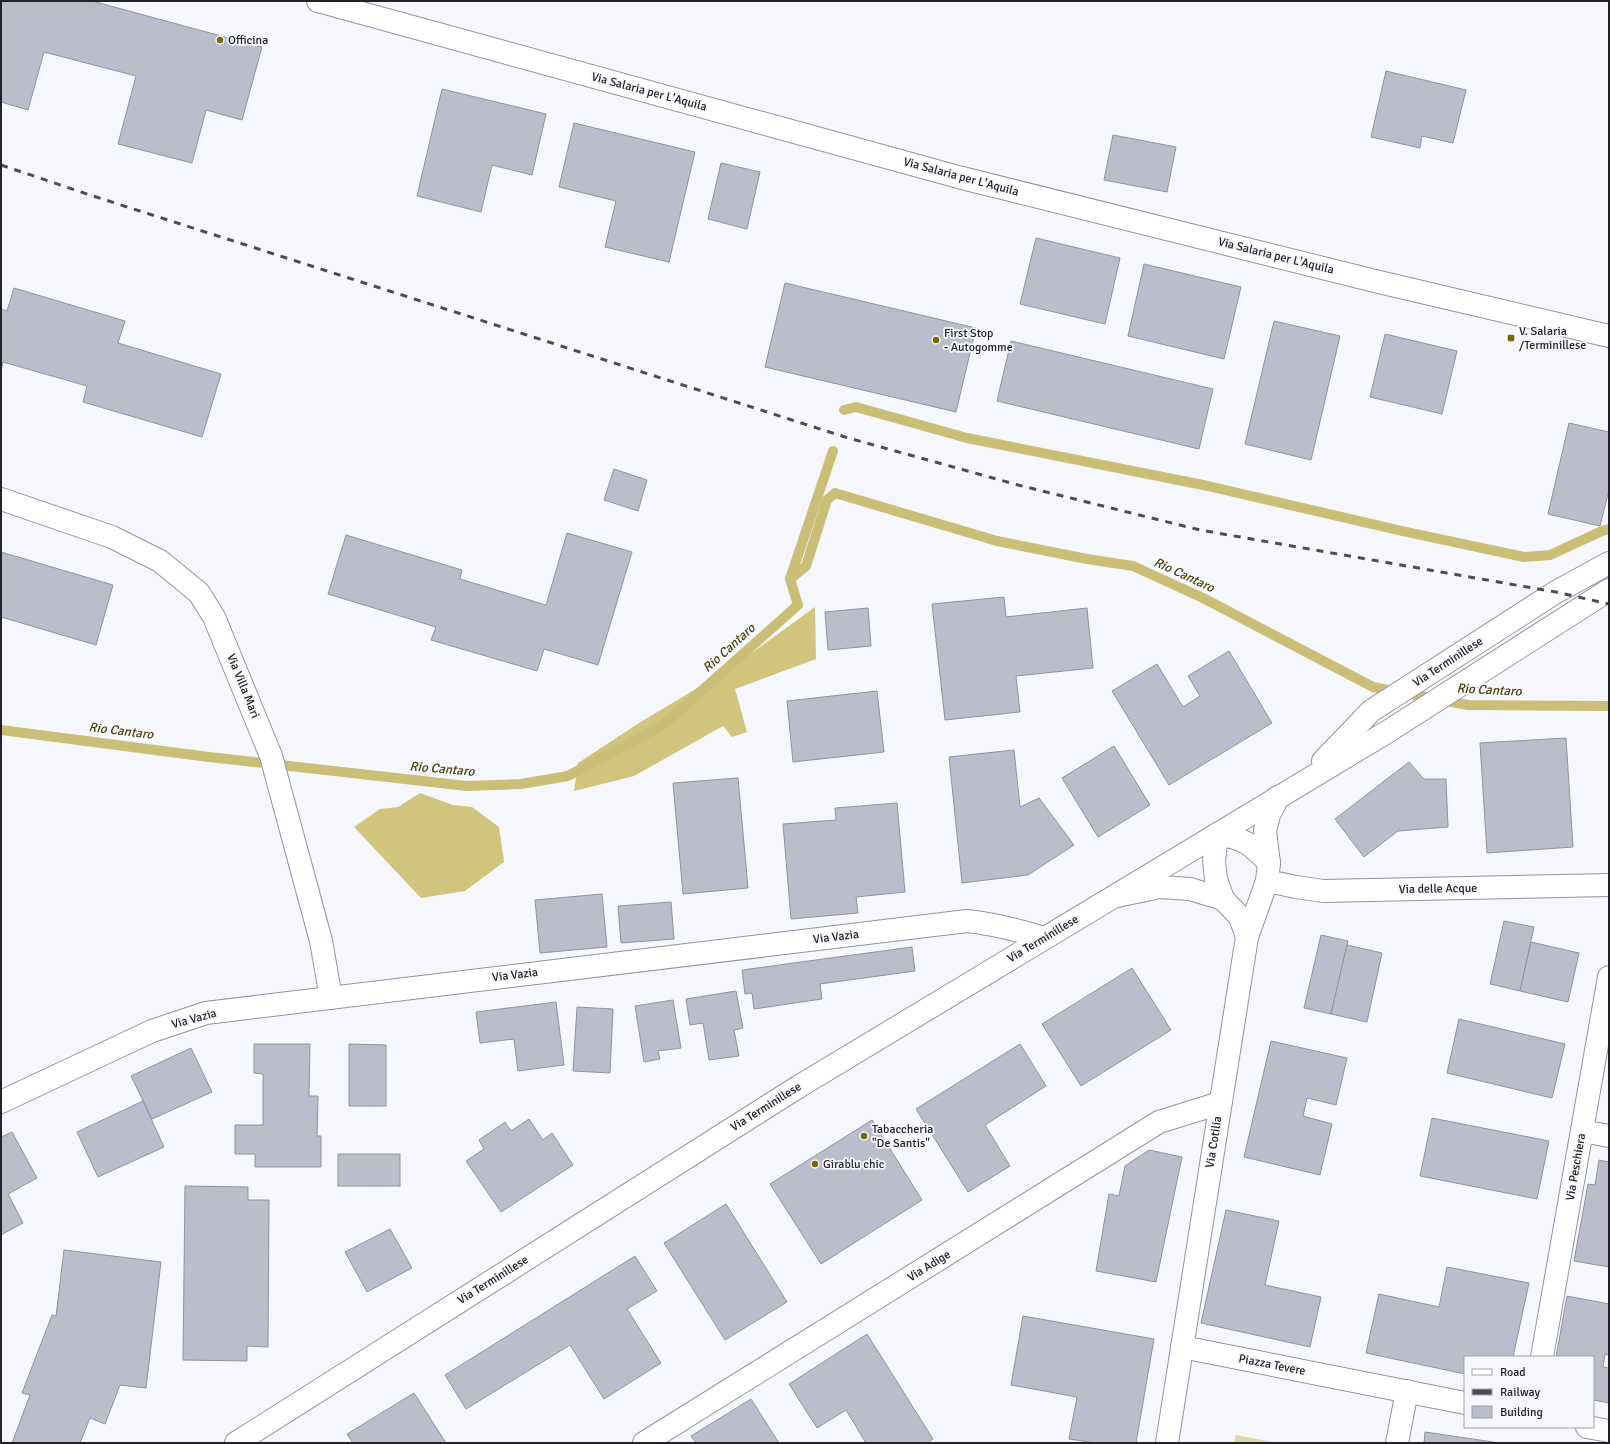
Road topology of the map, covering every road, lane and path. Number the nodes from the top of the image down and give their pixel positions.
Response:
1 (328, 2) edge
2 (1609, 336) edge
3 (1, 499) edge
4 (1609, 563) edge
5 (1609, 590) edge
6 (1303, 782) junction
7 (1278, 797) junction
8 (1217, 834) junction
9 (1268, 872) junction
10 (1609, 885) edge
11 (1114, 896) junction
12 (1223, 899) junction
13 (1247, 937) junction
14 (1044, 938) junction
15 (1609, 977) edge
16 (331, 998) junction
17 (1, 1102) edge
18 (1220, 1103) junction
19 (1582, 1131) junction
20 (1609, 1136) edge
21 (1182, 1347) junction
22 (1542, 1356) edge
23 (1407, 1391) junction
24 (1464, 1403) edge
25 (1592, 1428) edge
26 (1609, 1431) edge
27 (236, 1443) edge
28 (644, 1443) edge
29 (1166, 1443) edge
30 (1397, 1443) edge

1 - 2 street, Via Salaria per L'Aquila
3 - 16 street, Via Villa Mari
4 - 6 street, Via Terminillese
5 - 6 street, Via Terminillese
6 - 7 street, Via Terminillese
7 - 8 street, Via Terminillese
7 - 9 street
8 - 9 street
8 - 11 street, Via Terminillese
8 - 12 street
9 - 10 street, Via delle Acque
9 - 13 street
11 - 12 street
11 - 14 street, Via Terminillese
12 - 13 street
13 - 18 street, Via Cotilia
14 - 16 street, Via Vazia
14 - 27 street, Via Terminillese
15 - 19 street, Via Peschiera
16 - 17 street, Via Vazia
18 - 21 street, Via Cotilia
18 - 28 street, Via Adige
19 - 20 street
19 - 22 street, Via Peschiera
21 - 23 street, Piazza Tevere
21 - 29 street
23 - 24 street, Piazza Tevere
23 - 30 street
25 - 26 street

